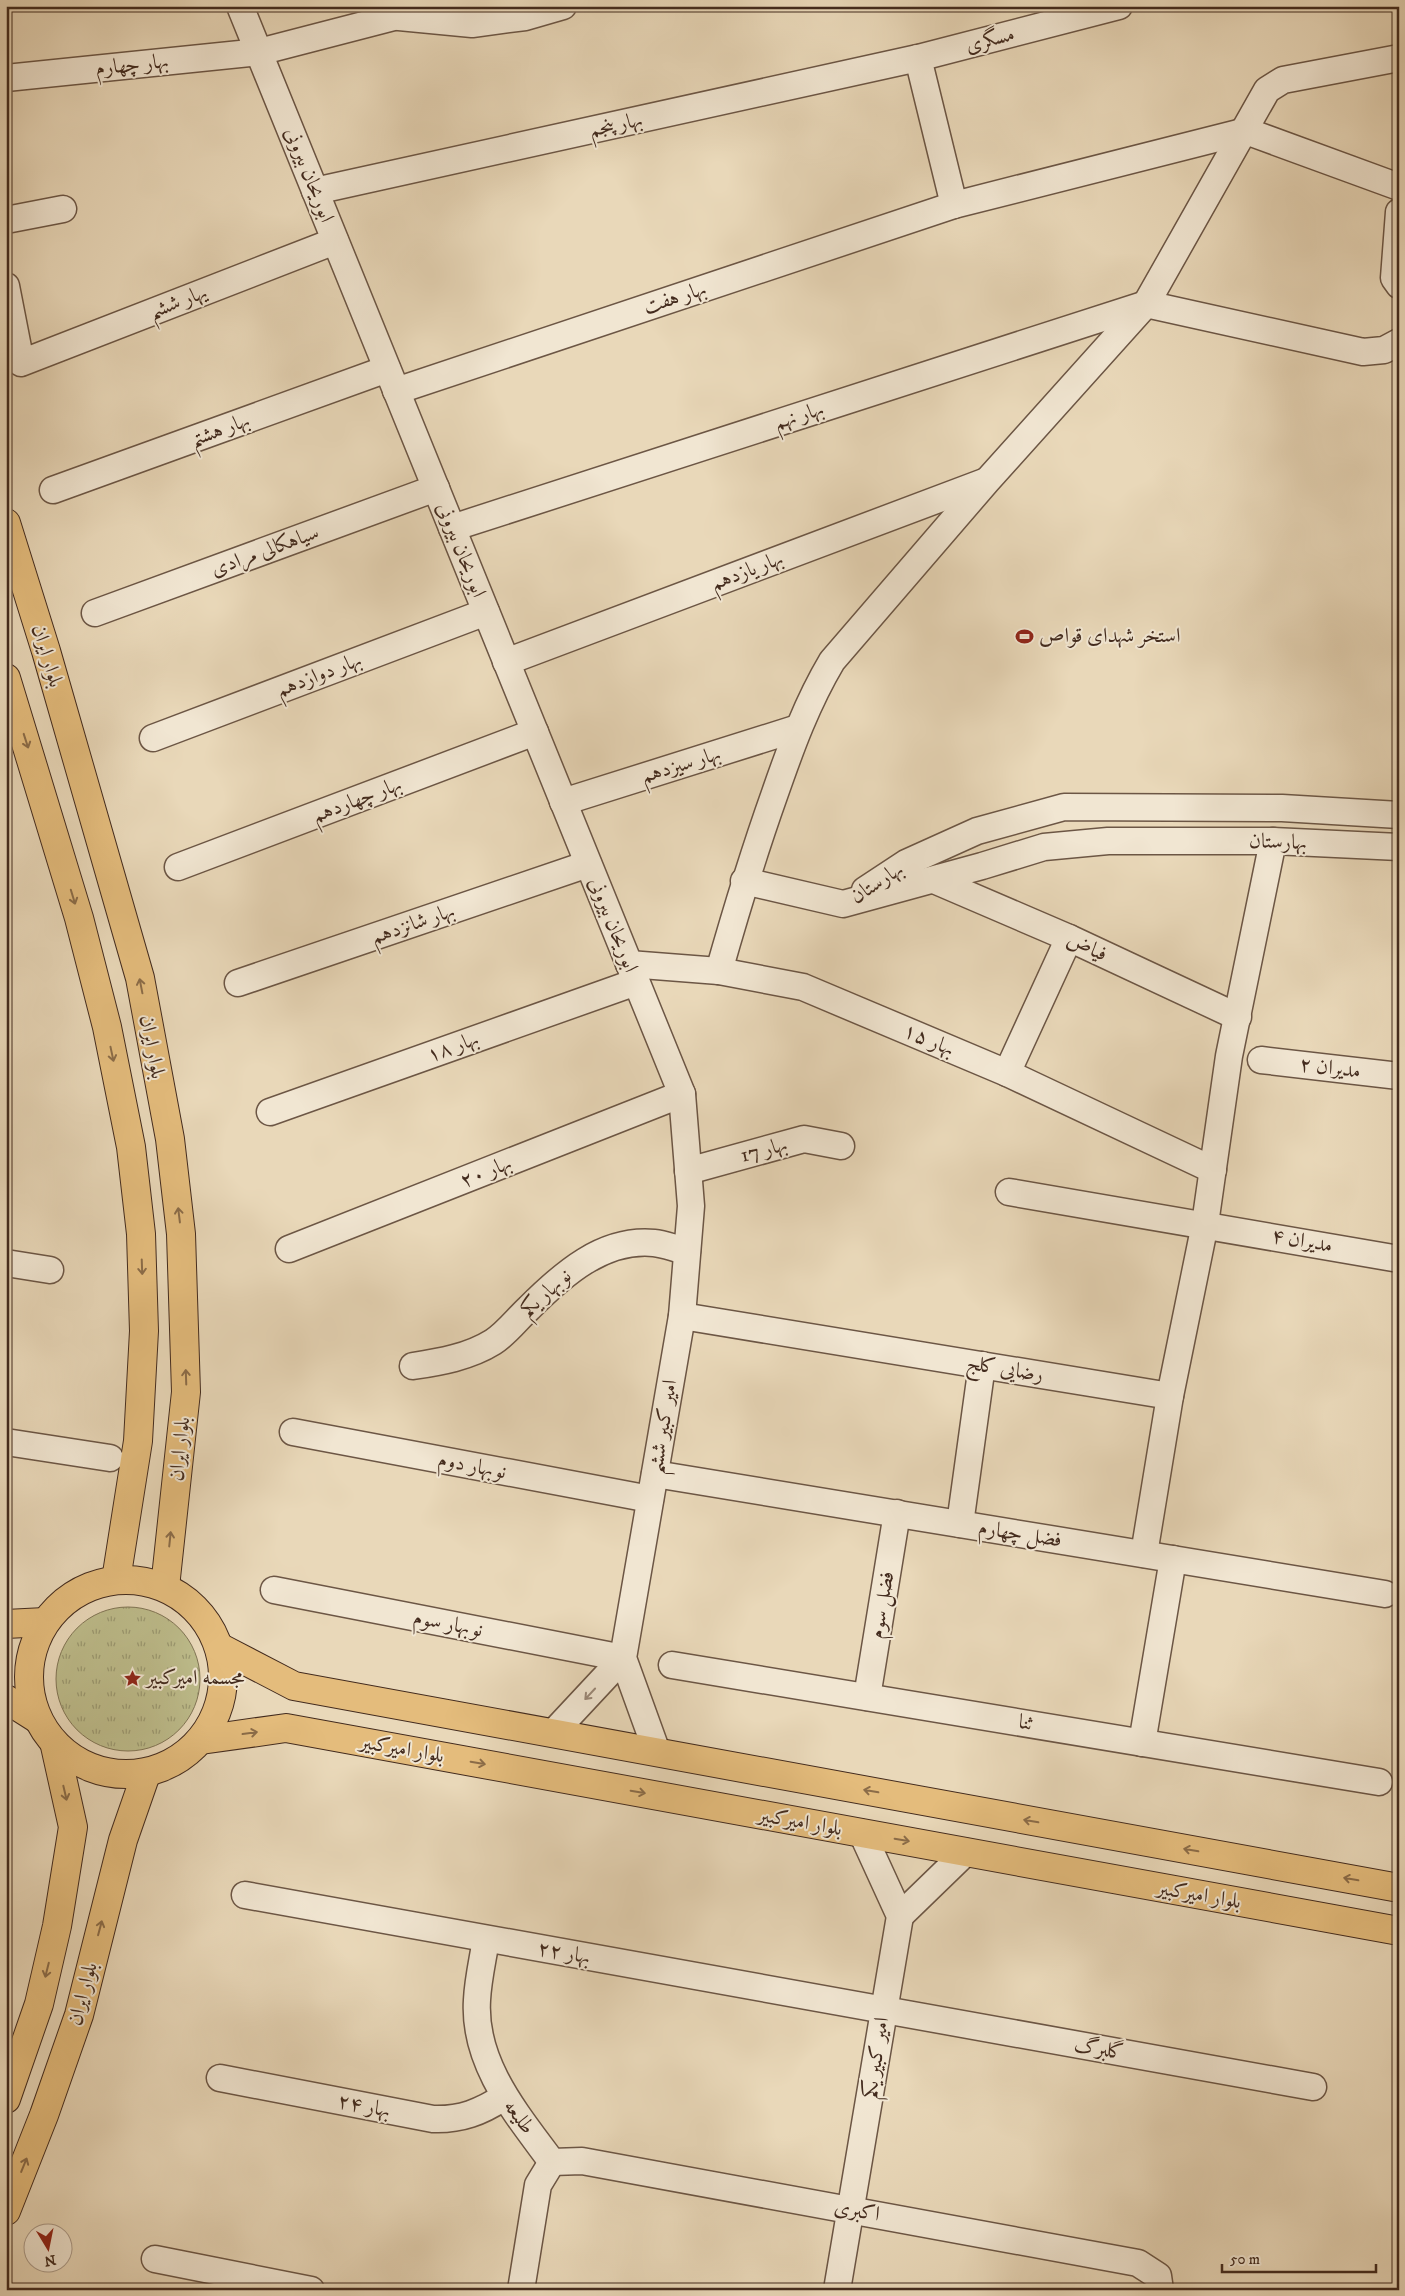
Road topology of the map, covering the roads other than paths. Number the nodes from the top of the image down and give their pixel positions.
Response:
1 (240, 6) edge
2 (422, 6) edge
3 (563, 6) edge
4 (1120, 6) edge
5 (394, 17) junction
6 (259, 52) junction
7 (918, 58) junction
8 (1399, 58) edge
9 (6, 78) edge
10 (1246, 131) junction
11 (1399, 187) edge
12 (315, 191) junction
13 (954, 205) junction
14 (63, 210) dead end
15 (1399, 212) edge
16 (6, 220) edge
17 (335, 241) junction
18 (1399, 285) edge
19 (6, 286) edge
20 (1146, 304) junction
21 (1399, 342) edge
22 (392, 380) junction
23 (987, 480) junction
24 (436, 488) junction
25 (53, 490) dead end
26 (6, 522) edge
27 (452, 528) junction
28 (486, 612) junction
29 (95, 613) dead end
30 (506, 662) junction
31 (6, 678) edge
32 (798, 728) junction
33 (535, 732) junction
34 (153, 738) dead end
35 (563, 802) junction
36 (1399, 815) edge
37 (1273, 841) junction
38 (1399, 847) edge
39 (588, 864) junction
40 (178, 867) dead end
41 (934, 880) junction
42 (744, 881) junction
43 (843, 904) junction
44 (1070, 938) junction
45 (719, 971) junction
46 (633, 973) junction
47 (238, 984) dead end
48 (1238, 1017) junction
49 (1261, 1060) dead end
50 (1007, 1073) junction
51 (1399, 1076) edge
52 (682, 1094) junction
53 (270, 1112) dead end
54 (841, 1146) dead end
55 (1213, 1170) junction
56 (688, 1171) junction
57 (1009, 1192) dead end
58 (1205, 1224) junction
59 (289, 1249) dead end
60 (687, 1251) junction
61 (1399, 1259) edge
62 (6, 1263) edge
63 (50, 1270) dead end
64 (682, 1316) junction
65 (982, 1365) junction
66 (413, 1366) dead end
67 (1170, 1396) junction
68 (294, 1432) dead end
69 (6, 1442) edge
70 (110, 1458) dead end
71 (655, 1474) junction
72 (650, 1499) junction
73 (897, 1513) junction
74 (960, 1524) junction
75 (1144, 1554) junction
76 (1173, 1559) junction
77 (116, 1580) junction
78 (165, 1587) junction
79 (274, 1590) dead end
80 (1385, 1594) dead end
81 (45, 1622) junction
82 (6, 1624) edge
83 (219, 1647) junction
84 (623, 1658) junction
85 (672, 1665) dead end
86 (867, 1697) junction
87 (6, 1699) edge
88 (36, 1718) junction
89 (553, 1733) junction
90 (201, 1740) junction
91 (1142, 1743) junction
92 (55, 1746) junction
93 (657, 1752) junction
94 (146, 1774) junction
95 (1379, 1782) dead end
96 (862, 1833) junction
97 (966, 1852) junction
98 (1399, 1888) edge
99 (245, 1895) dead end
100 (900, 1916) junction
101 (1399, 1931) edge
102 (486, 1939) junction
103 (884, 2012) junction
104 (220, 2078) dead end
105 (1313, 2087) dead end
106 (504, 2097) junction
107 (6, 2098) edge
108 (552, 2162) junction
109 (851, 2210) junction
110 (6, 2211) edge
111 (156, 2259) dead end
112 (1159, 2283) edge
113 (311, 2290) edge
114 (521, 2290) edge
115 (837, 2290) edge

1 - 6 street, ابوریحان بیرونی
2 - 5 street
3 - 5 street
4 - 7 street, مسگری
5 - 6 street, بهار چهارم
6 - 9 street, بهار چهارم
6 - 12 street, ابوریحان بیرونی
7 - 12 street, بهار پنجم
7 - 13 street
8 - 10 street
10 - 11 street
10 - 13 street, بهار هفت
10 - 20 street
12 - 17 street, ابوریحان بیرونی
13 - 22 street, بهار هفت
14 - 16 street
15 - 18 street
17 - 19 street, یهار ششم
17 - 22 street, ابوریحان بیرونی
20 - 21 street
20 - 23 street
20 - 27 street, بهار نهم
22 - 24 street, ابوریحان بیرونی
22 - 25 street, بهار هشتم
23 - 30 street, بهار یازدهم
23 - 32 street
24 - 27 street, ابوریحان بیرونی
24 - 29 street, سیاهکالی مرادی
78 -> 26 main road, بلوار ایران
27 - 28 street, ابوریحان بیرونی
28 - 30 street, ابوریحان بیرونی
28 - 34 street, بهار دوازدهم
30 - 33 street, ابوریحان بیرونی
31 -> 77 main road, بلوار ایران
32 - 35 street, بهار سیزدهم
32 - 42 street
33 - 35 street, ابوریحان بیرونی
33 - 40 street, بهار چهاردهم
35 - 39 street, ابوریحان بیرونی
36 - 43 street, بهارستان
37 - 38 street, بهارستان
37 - 41 street, بهارستان
37 - 48 street
39 - 46 street, ابوریحان بیرونی
39 - 47 street, بهار شانزدهم
41 - 43 street, بهارستان
41 - 44 street, فیاض
42 - 43 street
42 - 45 street
44 - 48 street, فیاض
44 - 50 street
45 - 46 street, بهار ۱۵
45 - 50 street, بهار ۱۵
46 - 52 street, ابوریحان بیرونی
46 - 53 street, بهار ۱۸
48 - 55 street
49 - 51 street, مدیران ۲
50 - 55 street, بهار ۱۵
52 - 56 street, امیر کبیر ششم
52 - 59 street, بهار ۲۰
54 - 56 street, بهار 17
55 - 58 street
56 - 60 street, امیر کبیر ششم
57 - 58 street, مدیران ۴
58 - 61 street, مدیران ۴
58 - 67 street
60 - 64 street, امیر کبیر ششم
60 - 66 street, نوبهار یکم
62 - 63 street
64 - 65 street, رضایی کلج
64 - 71 street, امیر کبیر ششم
65 - 67 street, رضایی کلج
65 - 74 street
67 - 75 street
68 - 72 street, نوبهار دوم
69 - 70 street
71 - 72 street, امیر کبیر ششم
71 - 73 street, فضل چهارم
72 - 84 street, امیر کبیر ششم
73 - 74 street, فضل چهارم
73 - 86 street, فضل سوم
74 - 75 street, فضل چهارم
75 - 76 street, فضل چهارم
76 - 80 street, فضل چهارم
76 - 91 street
77 - 78 main road
77 - 81 main road
78 - 83 main road
79 - 84 street, نوبهار سوم
81 - 82 main road
81 - 88 main road
83 - 89 main road, بلوار امیرکبیر
83 - 90 main road
84 -> 89 street
84 - 93 street, امیر کبیر ششم
85 - 86 street, ثنا
86 - 91 street, ثنا
87 - 88 main road
88 - 92 main road
89 - 93 main road, بلوار امیرکبیر
90 - 94 main road
90 -> 96 main road, بلوار امیرکبیر
91 - 95 street, ثنا
92 - 94 main road
92 -> 107 main road, بلوار ایران
98 -> 93 main road, بلوار امیرکبیر
110 -> 94 main road, بلوار ایران
96 -> 97 main road, بلوار امیرکبیر
96 - 100 street
97 - 100 street
97 - 101 main road, بلوار امیرکبیر
99 - 102 street, بهار ۲۲
100 - 103 street, امیر کبیر یکم
102 - 103 street, بهار ۲۲
102 - 106 street, طلیعه
103 - 105 street, گلبرگ
103 - 109 street, امیر کبیر یکم
104 - 106 street, بهار ۲۴
106 - 108 street, طلیعه
108 - 109 street, اکبری
108 - 114 street
109 - 112 street, اکبری
109 - 115 street, امیر کبیر یکم
111 - 113 street

